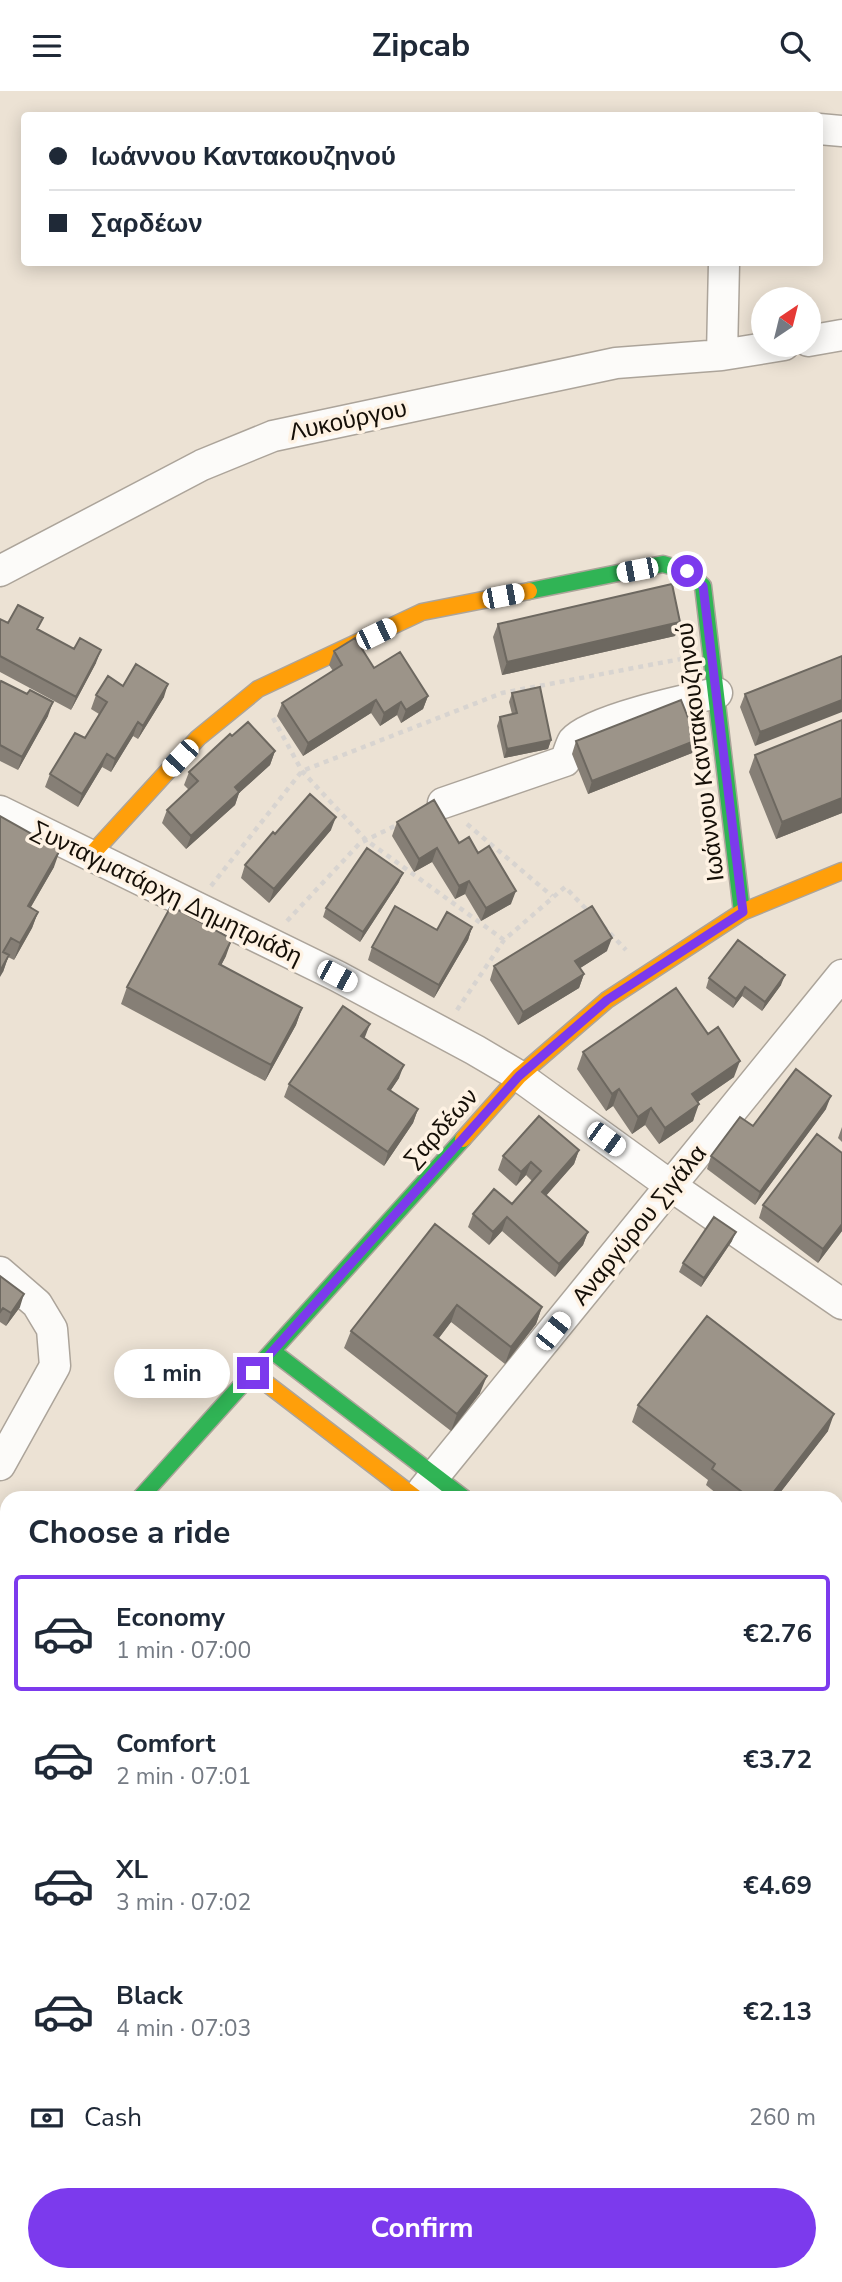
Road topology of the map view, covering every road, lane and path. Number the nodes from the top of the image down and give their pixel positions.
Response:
1 (823, 129) edge
2 (842, 131) edge
3 (724, 266) edge
4 (842, 335) edge
5 (821, 339) edge
6 (751, 350) edge
7 (722, 355) junction
8 (0, 571) edge
9 (712, 653) junction
10 (258, 689) junction
11 (717, 693) junction
12 (302, 771) junction
13 (443, 803) junction
14 (0, 811) edge
15 (366, 840) junction
16 (90, 855) junction
17 (842, 871) edge
18 (552, 896) junction
19 (195, 906) junction
20 (743, 912) junction
21 (593, 915) edge
22 (602, 925) edge
23 (504, 940) junction
24 (267, 941) junction
25 (649, 973) junction
26 (842, 975) edge
27 (442, 1032) junction
28 (519, 1076) junction
29 (671, 1186) junction
30 (0, 1272) edge
31 (838, 1296) edge
32 (272, 1351) junction
33 (253, 1373) junction
34 (0, 1465) edge
35 (145, 1491) edge
36 (422, 1491) edge

1 - 2 street
3 - 7 street
4 - 5 street
6 - 7 street, Λυκούργου
7 - 8 street, Λυκούργου
9 - 10 street, Ιωάννου Καντακουζηνού
9 - 11 street, Ιωάννου Καντακουζηνού
9 - 12 path
10 - 12 path
10 - 16 street
11 - 13 street
11 - 20 street, Ιωάννου Καντακουζηνού
12 - 15 path
12 - 19 path
13 - 15 path
13 - 18 path
14 - 16 street, Συνταγματάρχη Δημητριάδη
15 - 23 path
15 - 24 path
16 - 19 street, Συνταγματάρχη Δημητριάδη
17 - 20 street, Σαρδέων
18 - 21 path
18 - 23 path
19 - 24 street, Συνταγματάρχη Δημητριάδη
20 - 25 street, Σαρδέων
22 - 25 path
23 - 27 path
24 - 27 street, Συνταγματάρχη Δημητριάδη
25 - 28 street, Σαρδέων
26 - 29 street, Αναργύρου Σιγάλα
27 - 28 street, Συνταγματάρχη Δημητριάδη
28 - 29 street, Συνταγματάρχη Δημητριάδη
28 - 32 street, Σαρδέων
29 - 31 street, Συνταγματάρχη Δημητριάδη
29 - 36 street, Αναργύρου Σιγάλα
30 - 34 street
32 - 33 street, Σαρδέων
32 - 36 street
33 - 35 street, Σαρδέων
33 - 36 street

